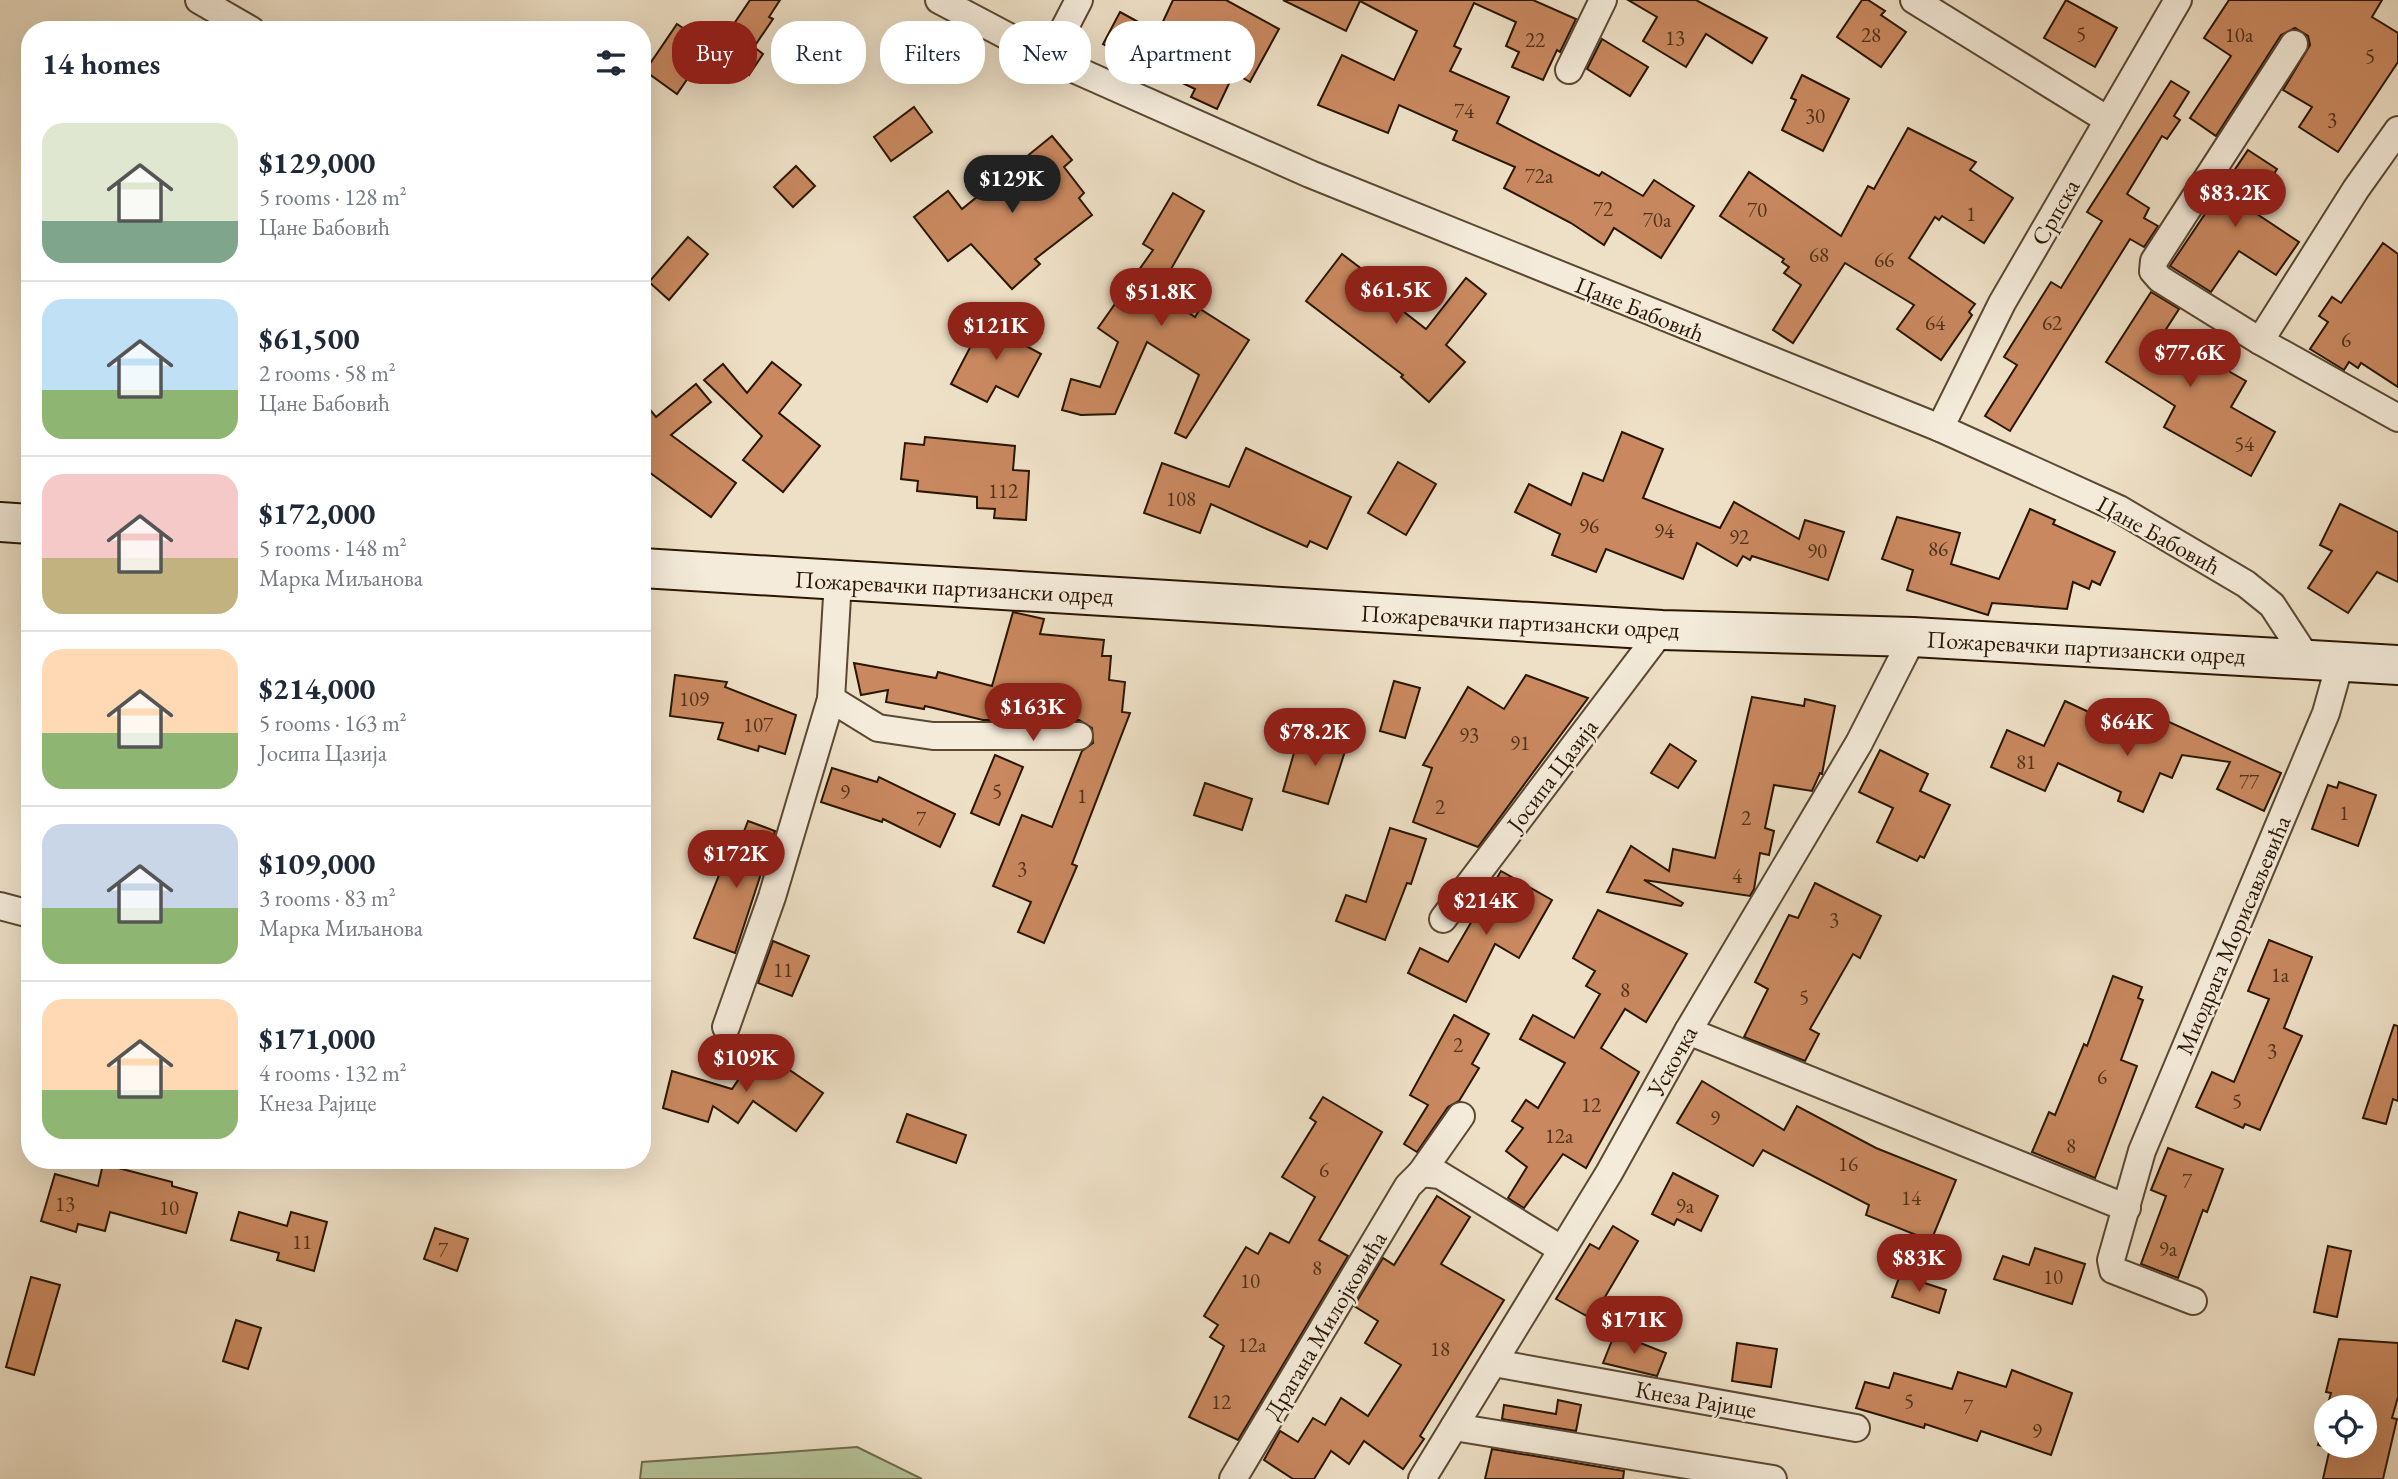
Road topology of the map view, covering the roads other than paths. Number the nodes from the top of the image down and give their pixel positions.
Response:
1 (199, 0) edge
2 (939, 0) edge
3 (1079, 0) edge
4 (1603, 0) edge
5 (1914, 0) edge
6 (2178, 0) edge
7 (235, 21) edge
8 (1068, 21) edge
9 (999, 32) edge
10 (2294, 44) dead end
11 (1569, 69) dead end
12 (1091, 77) edge
13 (2108, 120) junction
14 (2398, 130) edge
15 (2260, 341) junction
16 (2397, 414) edge
17 (1940, 428) junction
18 (0, 522) edge
19 (21, 523) edge
20 (651, 569) edge
21 (838, 580) junction
22 (1662, 630) junction
23 (1913, 637) junction
24 (2324, 662) junction
25 (2398, 665) edge
26 (831, 699) junction
27 (1079, 736) dead end
28 (0, 906) edge
29 (21, 912) edge
30 (1443, 919) dead end
31 (726, 1027) dead end
32 (1688, 1031) junction
33 (1461, 1116) dead end
34 (1420, 1173) junction
35 (2127, 1208) junction
36 (1561, 1249) junction
37 (2193, 1301) dead end
38 (1494, 1363) junction
39 (1454, 1427) junction
40 (1856, 1428) dead end
41 (1233, 1479) edge
42 (1422, 1479) edge
43 (1773, 1479) edge

1 - 7 street
2 - 9 street, Цане Бабовић
3 - 8 street
4 - 11 street
5 - 13 street
6 - 13 street, Српска
10 - 15 street
12 - 17 street, Цане Бабовић
13 - 17 street, Српска
14 - 15 street
15 - 16 street
17 - 24 street, Цане Бабовић
18 - 19 street
20 - 21 street, Пожаревачки партизански одред
21 - 22 street, Пожаревачки партизански одред
21 - 26 street
22 - 23 street, Пожаревачки партизански одред
22 - 30 street, Јосипа Цазија
23 - 24 street, Пожаревачки партизански одред
23 - 32 street, Ускочка
24 - 25 street, Пожаревачки партизански одред
24 - 35 street, Миодрага Морисављевића
26 - 27 street
26 - 31 street
28 - 29 street
32 - 35 street
32 - 36 street, Ускочка
33 - 34 street, Драгана Милојковића
34 - 36 street
34 - 41 street, Драгана Милојковића
35 - 37 street, Миодрага Морисављевића
36 - 38 street, Ускочка
38 - 39 street, Ускочка
38 - 40 street, Кнеза Рајице
39 - 42 street, Ускочка
39 - 43 street

